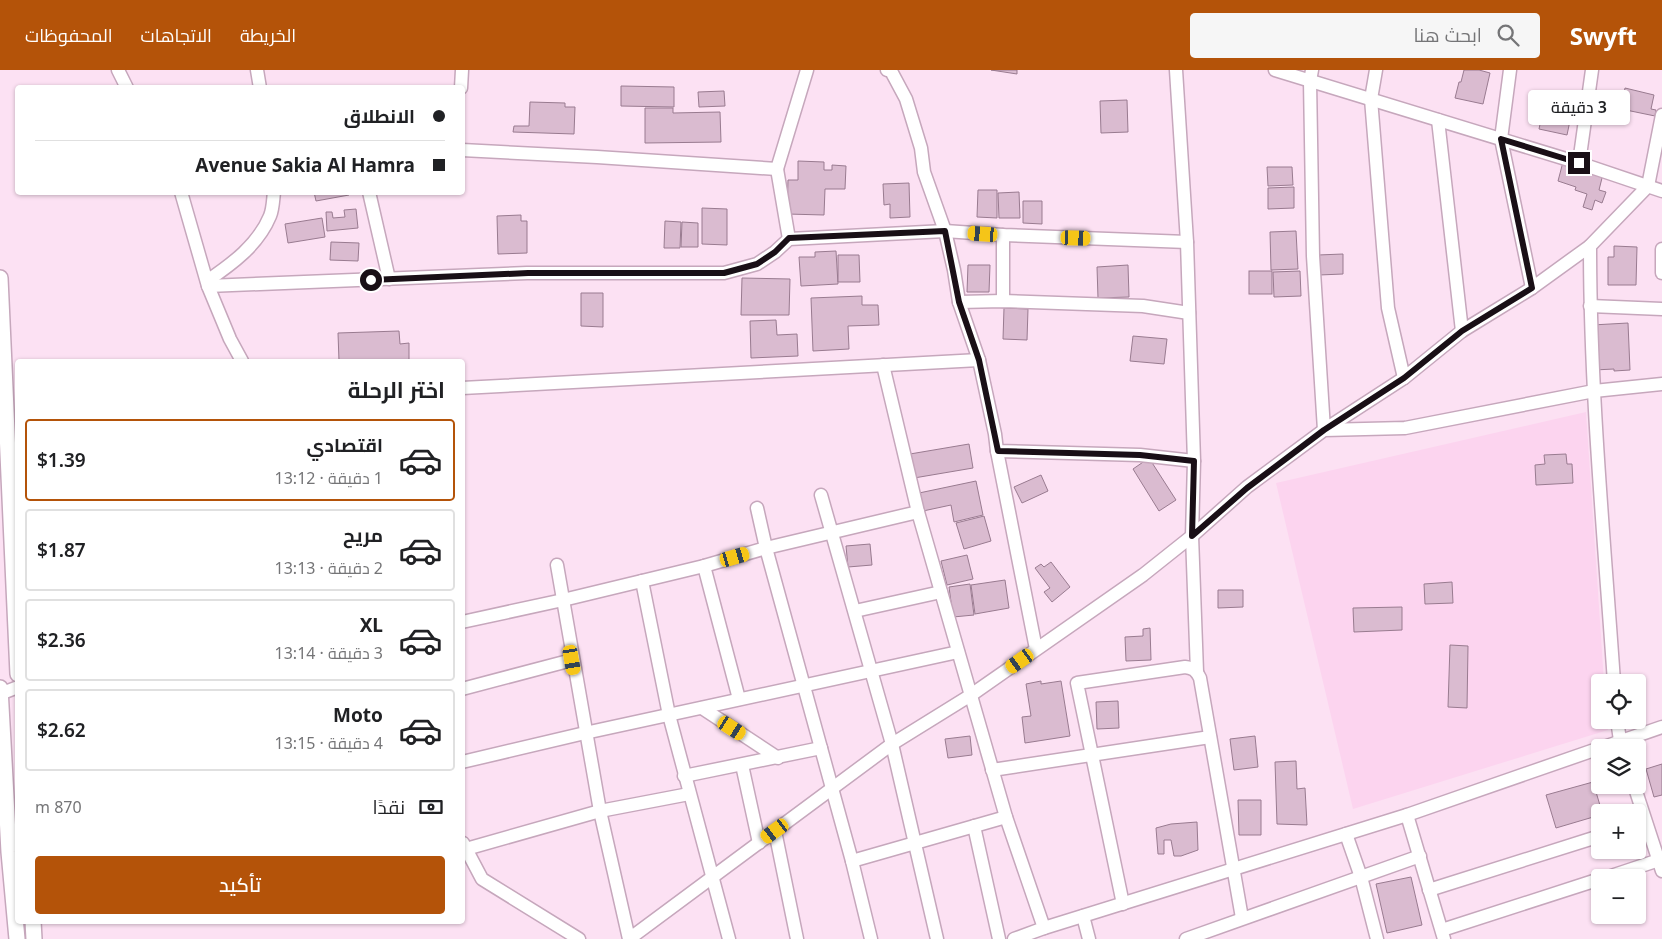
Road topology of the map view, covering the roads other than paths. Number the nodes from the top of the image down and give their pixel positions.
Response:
1 (118, 70) edge
2 (257, 70) edge
3 (462, 70) edge
4 (807, 70) edge
5 (887, 70) edge
6 (1176, 70) edge
7 (1275, 70) edge
8 (1376, 70) edge
9 (1510, 70) edge
10 (1592, 70) edge
11 (1311, 75) edge
12 (125, 85) edge
13 (260, 85) edge
14 (461, 85) edge
15 (1371, 99) junction
16 (1662, 115) edge
17 (1438, 120) junction
18 (1501, 139) junction
19 (465, 150) edge
20 (1579, 163) junction
21 (777, 168) junction
22 (1648, 186) junction
23 (1662, 191) edge
24 (182, 195) edge
25 (274, 195) edge
26 (370, 195) edge
27 (945, 231) junction
28 (1003, 235) junction
29 (789, 238) junction
30 (1187, 242) junction
31 (1590, 246) junction
32 (1662, 249) edge
33 (1662, 273) edge
34 (0, 278) edge
35 (389, 279) junction
36 (208, 284) junction
37 (1532, 288) junction
38 (1004, 301) junction
39 (959, 302) junction
40 (1590, 306) junction
41 (1662, 309) edge
42 (1189, 313) junction
43 (1462, 331) junction
44 (241, 359) edge
45 (979, 360) junction
46 (883, 365) junction
47 (1404, 378) junction
48 (1662, 384) edge
49 (465, 388) edge
50 (1594, 391) junction
51 (1324, 430) junction
52 (998, 451) junction
53 (1194, 461) junction
54 (13, 486) edge
55 (821, 495) dead end
56 (757, 508) dead end
57 (918, 512) junction
58 (833, 532) junction
59 (1192, 536) junction
60 (766, 548) junction
61 (15, 561) edge
62 (557, 565) dead end
63 (704, 566) junction
64 (642, 581) junction
65 (941, 592) junction
66 (563, 600) junction
67 (855, 611) junction
68 (465, 621) edge
69 (1036, 649) junction
70 (958, 652) junction
71 (572, 660) junction
72 (872, 671) junction
73 (1197, 672) junction
74 (1613, 674) edge
75 (804, 686) junction
76 (0, 688) edge
77 (15, 688) edge
78 (465, 688) edge
79 (0, 694) edge
80 (971, 695) junction
81 (740, 699) junction
82 (702, 708) junction
83 (669, 715) junction
84 (1662, 727) edge
85 (585, 733) junction
86 (1210, 737) junction
87 (1632, 739) edge
88 (892, 744) junction
89 (821, 748) junction
90 (1591, 751) edge
91 (1092, 755) junction
92 (778, 758) junction
93 (465, 761) edge
94 (742, 765) junction
95 (992, 770) junction
96 (684, 776) junction
97 (832, 789) junction
98 (689, 794) junction
99 (600, 811) junction
100 (1407, 815) junction
101 (1006, 817) junction
102 (974, 826) junction
103 (775, 831) junction
104 (1646, 833) edge
105 (1346, 834) junction
106 (1591, 839) edge
107 (759, 843) junction
108 (916, 843) junction
109 (465, 845) edge
110 (465, 847) edge
111 (1420, 856) junction
112 (852, 861) junction
113 (1660, 866) edge
114 (1233, 869) junction
115 (1646, 869) edge
116 (1361, 877) junction
117 (712, 878) junction
118 (1591, 882) edge
119 (1429, 890) junction
120 (1123, 904) junction
121 (1083, 916) junction
122 (15, 917) edge
123 (1242, 918) junction
124 (16, 924) edge
125 (33, 924) edge
126 (1044, 928) junction
127 (1443, 934) edge
128 (17, 939) edge
129 (34, 939) edge
130 (578, 939) edge
131 (729, 939) edge
132 (797, 939) edge
133 (871, 939) edge
134 (937, 939) edge
135 (999, 939) edge
136 (1014, 939) edge
137 (1089, 939) edge
138 (1186, 939) edge
139 (1377, 939) edge

1 - 12 street
2 - 13 street
3 - 14 street
4 - 21 street
5 - 27 street
6 - 30 street
7 - 11 street
8 - 15 street
9 - 18 street
10 - 20 street
11 - 15 street
11 - 51 street
15 - 17 street
15 - 47 street
16 - 22 street
17 - 18 street
17 - 43 street
18 - 20 street
18 - 37 street
19 - 21 street
20 - 22 street
21 - 29 street
22 - 23 street
22 - 31 street
24 - 36 street
25 - 36 street
26 - 35 street
27 - 28 street
27 - 29 street
27 - 39 street
28 - 30 street
28 - 38 street
29 - 35 street
30 - 42 street
31 - 37 street
31 - 40 street
32 - 33 street
34 - 54 street
35 - 36 street
36 - 44 street
37 - 43 street
38 - 39 street
38 - 42 street
39 - 45 street
40 - 41 street
40 - 50 street
42 - 53 street
43 - 47 street
45 - 46 street
45 - 52 street
46 - 49 street
46 - 57 street
47 - 51 street
48 - 50 street
50 - 51 street
50 - 74 street
51 - 59 street
52 - 53 street
52 - 69 street
53 - 59 street
54 - 61 street
55 - 58 street
56 - 60 street
57 - 58 street
57 - 65 street
58 - 60 street
58 - 67 street
59 - 69 street
59 - 73 street
60 - 63 street
60 - 75 street
62 - 66 street
63 - 64 street
63 - 81 street
64 - 66 street
64 - 83 street
65 - 67 street
65 - 70 street
66 - 68 street
66 - 71 street
67 - 72 street
69 - 80 street
70 - 72 street
70 - 80 street
71 - 78 street
71 - 85 street
72 - 75 street
72 - 88 street
73 - 86 street
73 - 91 street
75 - 81 street
75 - 89 street
76 - 79 street
77 - 79 street
79 - 122 street
80 - 88 street
80 - 95 street
81 - 82 street
82 - 83 street
82 - 92 street
83 - 85 street
83 - 96 street
84 - 87 street
85 - 93 street
85 - 99 street
86 - 91 street
86 - 114 street
88 - 97 street
88 - 108 street
89 - 92 street
89 - 97 street
90 - 100 street
91 - 95 street
91 - 120 street
92 - 94 street
94 - 96 street
94 - 107 street
95 - 101 street
96 - 98 street
97 - 103 street
97 - 112 street
98 - 99 street
98 - 117 street
99 - 109 street
99 - 117 street
100 - 105 street
100 - 111 street
101 - 102 street
101 - 126 street
102 - 108 street
102 - 135 street
103 - 107 street
103 - 132 street
104 - 113 street
105 - 114 street
105 - 116 street
106 - 119 street
107 - 117 street
108 - 112 street
108 - 134 street
110 - 130 street
111 - 116 street
111 - 119 street
112 - 133 street
113 - 115 street
114 - 120 street
114 - 123 street
116 - 123 street
116 - 139 street
117 - 131 street
118 - 127 street
119 - 127 street
120 - 121 street
121 - 126 street
121 - 137 street
123 - 138 street
124 - 128 street
125 - 129 street
126 - 136 street

